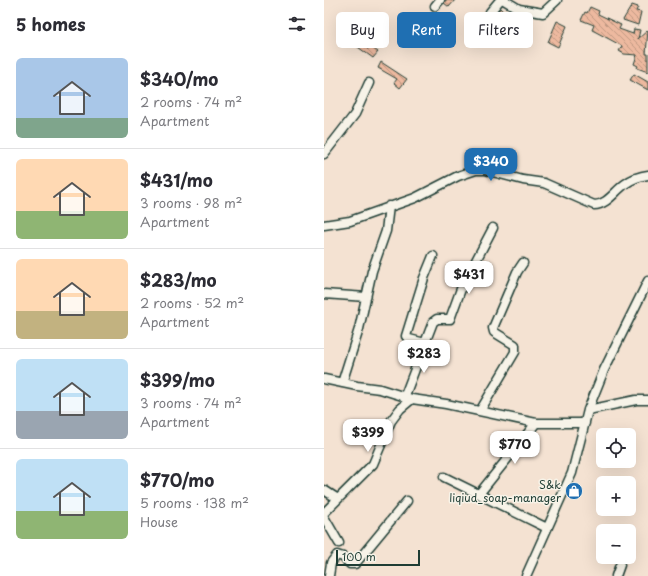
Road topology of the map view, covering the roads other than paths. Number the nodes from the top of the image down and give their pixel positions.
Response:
1 (500, 0) edge
2 (504, 0) edge
3 (557, 0) edge
4 (490, 12) dead end
5 (369, 83) dead end
6 (324, 154) edge
7 (648, 174) edge
8 (389, 206) junction
9 (324, 225) edge
10 (493, 228) dead end
11 (433, 256) dead end
12 (523, 263) dead end
13 (648, 281) edge
14 (324, 294) edge
15 (366, 297) junction
16 (425, 343) junction
17 (324, 379) edge
18 (342, 383) junction
19 (408, 398) junction
20 (648, 400) edge
21 (588, 410) junction
22 (480, 411) junction
23 (536, 423) junction
24 (585, 423) junction
25 (444, 477) dead end
26 (324, 490) edge
27 (479, 494) junction
28 (338, 498) junction
29 (407, 501) dead end
30 (324, 514) edge
31 (324, 517) edge
32 (547, 528) junction
33 (339, 543) dead end
34 (620, 566) dead end
35 (329, 576) edge
36 (526, 576) edge
37 (616, 576) edge

1 - 4 street
2 - 3 street
5 - 6 street
7 - 8 street
8 - 9 street
8 - 15 street
10 - 16 street
11 - 16 street
12 - 22 street
13 - 21 street
14 - 15 street
15 - 18 street
16 - 19 street
17 - 18 street
18 - 19 street
19 - 22 street
19 - 28 street
20 - 21 street
21 - 24 street
22 - 23 street
23 - 24 street
23 - 27 street
24 - 32 street
25 - 27 street
26 - 28 street
27 - 32 street
28 - 30 street
29 - 35 street
31 - 33 street
32 - 36 street
34 - 37 street

